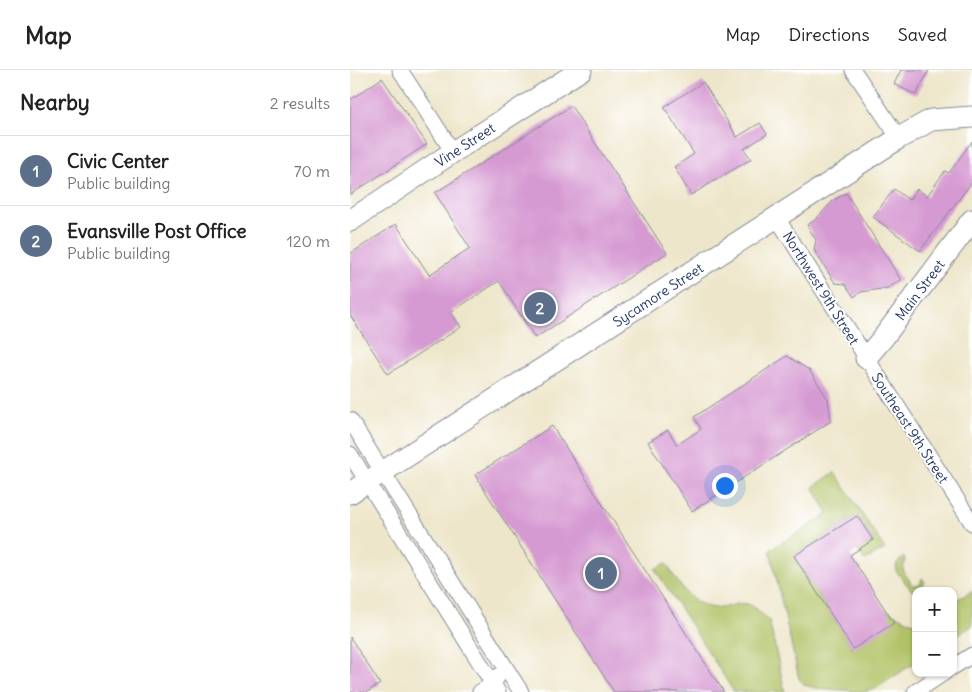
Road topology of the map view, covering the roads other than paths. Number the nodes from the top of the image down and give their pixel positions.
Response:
1 (400, 70) edge
2 (581, 70) edge
3 (853, 70) edge
4 (972, 116) edge
5 (899, 138) junction
6 (454, 152) junction
7 (777, 218) junction
8 (972, 220) edge
9 (350, 221) edge
10 (866, 358) junction
11 (350, 420) edge
12 (350, 454) edge
13 (367, 482) edge
14 (972, 523) edge
15 (972, 655) edge
16 (957, 664) edge
17 (503, 666) junction
18 (938, 677) edge
19 (496, 688) edge
20 (480, 692) edge
21 (521, 692) edge
22 (915, 692) edge

1 - 6 street
2 - 6 main road, Vine Street
3 - 5 street
4 - 5 main road, Sycamore Street
5 - 7 main road, Sycamore Street
6 - 9 main road, Vine Street
7 - 10 street, Northwest 9th Street
7 - 13 main road, Sycamore Street
8 - 10 main road, Main Street
10 - 14 street, Southeast 9th Street
11 - 13 street
12 - 13 street
13 - 17 street
13 - 19 street
15 - 16 street
17 - 19 street
17 - 21 street
18 - 22 street
19 - 20 street

